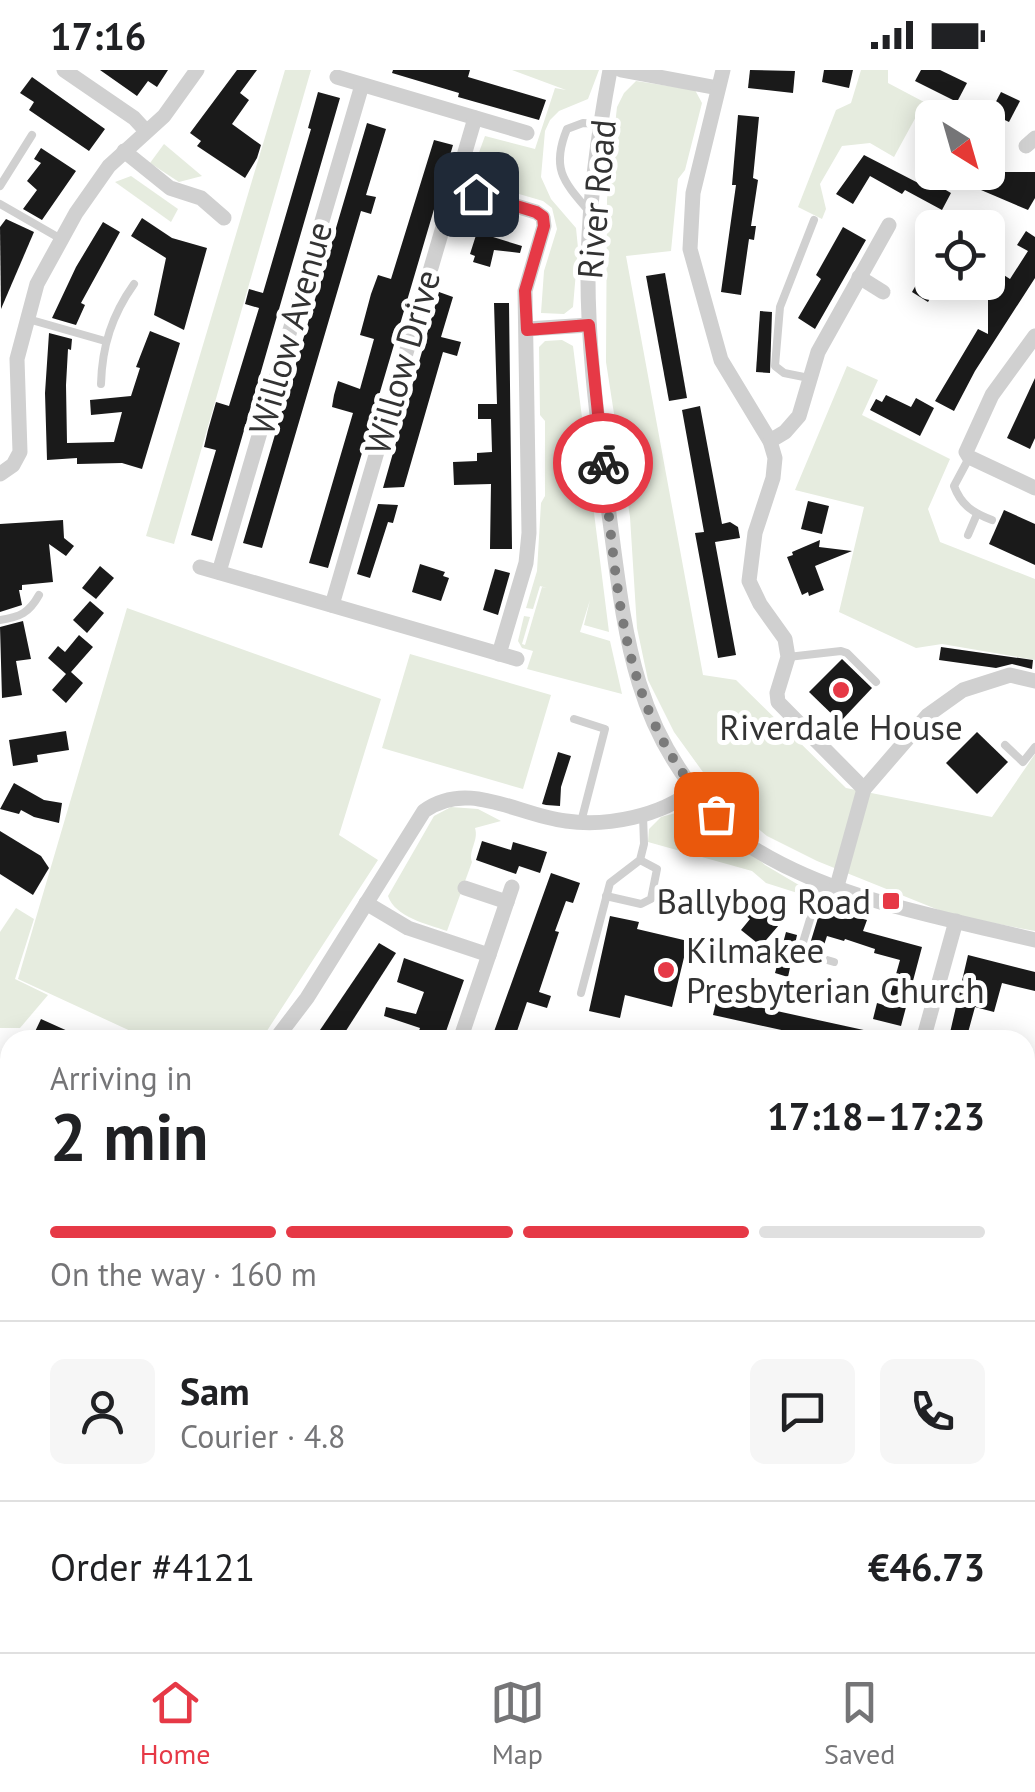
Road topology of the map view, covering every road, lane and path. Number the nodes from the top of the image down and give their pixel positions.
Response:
1 (64, 70) edge
2 (197, 70) edge
3 (610, 70) edge
4 (621, 70) edge
5 (723, 70) edge
6 (337, 77) dead end
7 (362, 85) junction
8 (718, 88) junction
9 (475, 118) junction
10 (600, 124) junction
11 (146, 131) junction
12 (526, 134) dead end
13 (32, 135) dead end
14 (124, 152) junction
15 (0, 186) edge
16 (453, 187) junction
17 (0, 204) edge
18 (591, 214) junction
19 (224, 218) dead end
20 (814, 220) dead end
21 (889, 225) dead end
22 (61, 238) junction
23 (859, 278) junction
24 (134, 284) dead end
25 (883, 292) dead end
26 (26, 319) junction
27 (589, 325) junction
28 (527, 330) junction
29 (1035, 336) edge
30 (105, 342) junction
31 (0, 358) edge
32 (17, 359) junction
33 (809, 378) junction
34 (101, 384) dead end
35 (770, 441) junction
36 (970, 458) junction
37 (0, 474) edge
38 (1035, 488) edge
39 (978, 514) junction
40 (992, 520) dead end
41 (968, 536) dead end
42 (200, 567) dead end
43 (219, 572) junction
44 (40, 595) dead end
45 (332, 606) junction
46 (0, 620) edge
47 (499, 654) junction
48 (788, 657) junction
49 (516, 660) dead end
50 (1035, 681) edge
51 (876, 682) dead end
52 (574, 719) dead end
53 (1005, 745) dead end
54 (1035, 746) edge
55 (864, 789) junction
56 (693, 790) junction
57 (643, 814) junction
58 (581, 822) junction
59 (640, 860) junction
60 (829, 883) junction
61 (465, 888) dead end
62 (606, 896) junction
63 (366, 903) junction
64 (956, 921) junction
65 (1035, 940) edge
66 (489, 956) junction
67 (834, 962) dead end
68 (581, 993) dead end
69 (285, 1030) edge
70 (463, 1030) edge
71 (927, 1030) edge

1 - 11 street
2 - 11 street
3 - 10 street, River Road
4 - 8 street
5 - 8 street
6 - 7 street
7 - 9 street
7 - 43 street, Willow Avenue
8 - 35 street
9 - 12 street
9 - 16 street, Willow Drive
10 - 18 street, River Road
10 - 18 lane
11 - 14 street
13 - 15 lane
14 - 19 street
14 - 22 street
16 - 28 street
16 - 45 street, Willow Drive
17 - 22 lane
18 - 27 street, River Road
20 - 33 lane
21 - 23 street
22 - 26 street
23 - 25 street
23 - 33 street
24 - 30 lane
26 - 30 lane
26 - 32 street
27 - 28 street
27 - 56 street, River Road
28 - 47 street
29 - 36 street
30 - 34 lane
31 - 32 lane
32 - 37 street
33 - 35 street
35 - 48 street
36 - 38 street
36 - 39 lane
39 - 40 lane
39 - 41 lane
42 - 43 street
43 - 45 street
44 - 46 lane
45 - 47 street
47 - 49 street
48 - 51 lane
48 - 55 street
50 - 55 street
52 - 58 lane
53 - 54 lane
55 - 60 street
56 - 57 street
56 - 60 street
57 - 58 street
57 - 59 lane
58 - 63 street
59 - 62 lane
59 - 62 lane
60 - 64 street
60 - 67 lane
61 - 66 street
62 - 68 lane
63 - 66 street
63 - 69 street
64 - 65 street
64 - 71 street
66 - 70 street

